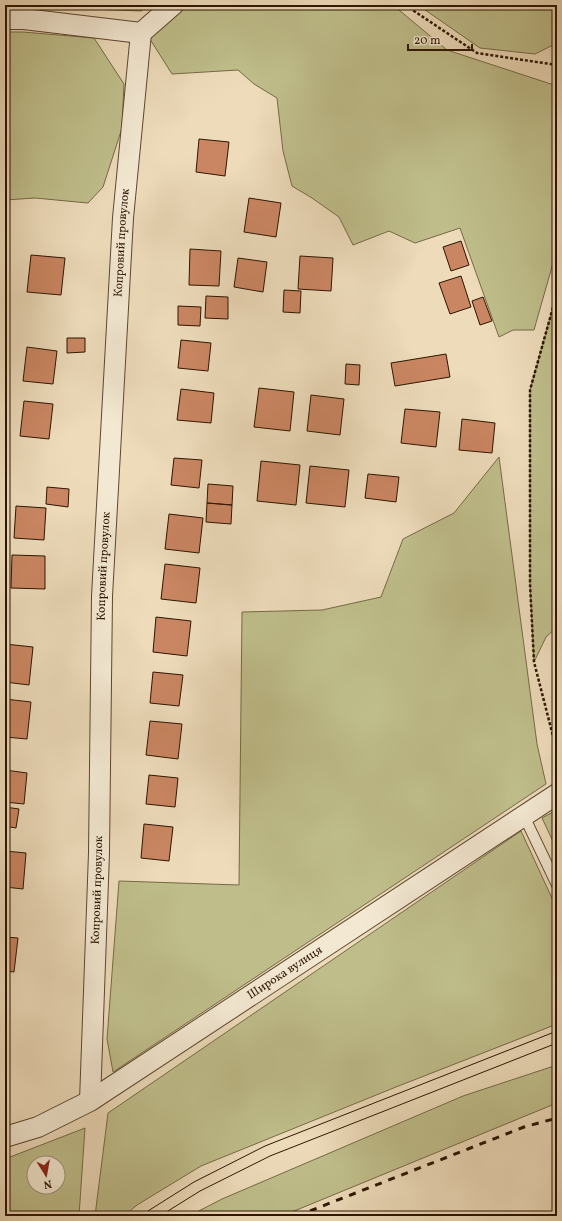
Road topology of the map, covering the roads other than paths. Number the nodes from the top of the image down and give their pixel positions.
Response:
1 (173, 5) edge
2 (5, 19) edge
3 (141, 33) junction
4 (557, 794) edge
5 (524, 816) junction
6 (557, 885) edge
7 (90, 1101) junction
8 (5, 1137) edge

1 - 3 street
2 - 3 street
3 - 7 street, Копровий провулок
4 - 5 street, Широка вулиця
5 - 6 lane
5 - 7 street, Широка вулиця
7 - 8 street, Широка вулиця

